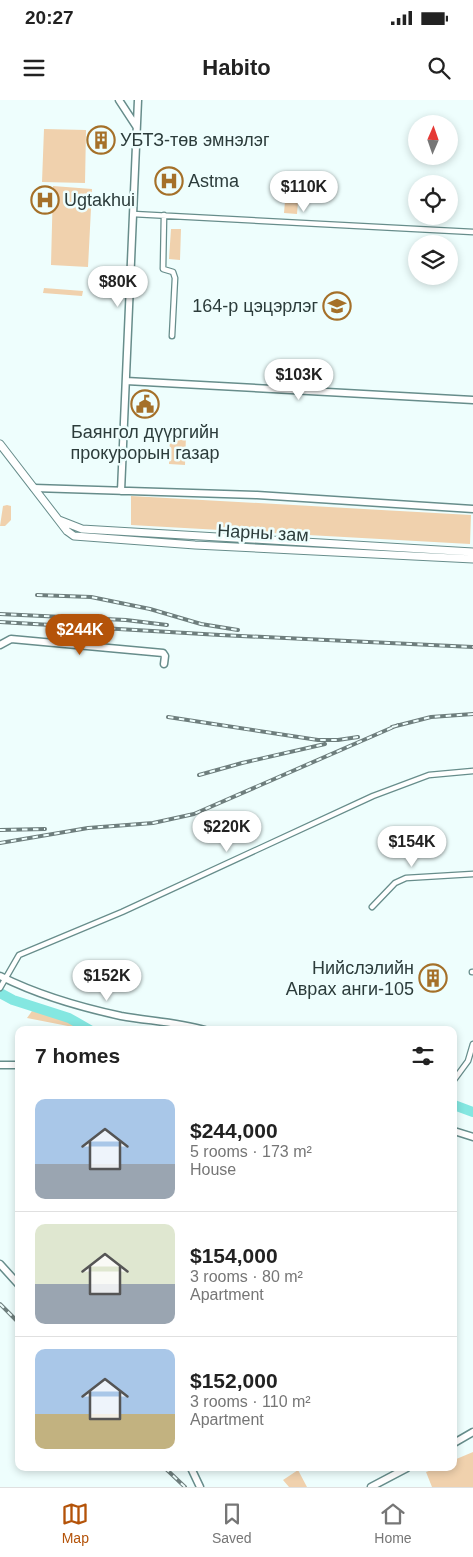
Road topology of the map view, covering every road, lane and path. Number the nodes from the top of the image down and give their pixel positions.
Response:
1 (118, 100) edge
2 (138, 100) edge
3 (136, 126) junction
4 (134, 214) junction
5 (164, 215) junction
6 (473, 232) edge
7 (172, 336) dead end
8 (126, 380) junction
9 (473, 400) edge
10 (0, 444) edge
11 (34, 488) junction
12 (121, 491) junction
13 (473, 509) edge
14 (58, 520) junction
15 (473, 552) edge
16 (473, 559) edge
17 (0, 645) edge
18 (164, 664) dead end
19 (473, 772) edge
20 (473, 874) edge
21 (372, 907) dead end
22 (3, 979) edge
23 (0, 988) edge
24 (191, 1026) edge
25 (473, 1044) edge
26 (0, 1065) edge
27 (15, 1065) edge
28 (457, 1076) edge
29 (457, 1132) edge
30 (473, 1137) edge
31 (0, 1264) edge
32 (15, 1281) edge
33 (473, 1432) edge
34 (457, 1440) edge
35 (192, 1471) edge
36 (401, 1471) edge
37 (200, 1487) edge
38 (371, 1487) edge

1 - 3 street
2 - 3 street
3 - 4 street
4 - 5 street
4 - 8 street
5 - 6 street
5 - 7 street
8 - 9 street
8 - 12 street
10 - 11 main road, Нарны зам
11 - 12 street
11 - 14 main road, Нарны зам
12 - 13 street
14 - 15 main road, Нарны зам
14 - 16 main road, Нарны зам
17 - 18 street
19 - 22 street
20 - 21 street
22 - 23 street
22 - 24 street
25 - 28 street
26 - 27 street
29 - 30 street
31 - 32 street
33 - 34 street
35 - 37 street
36 - 38 street

